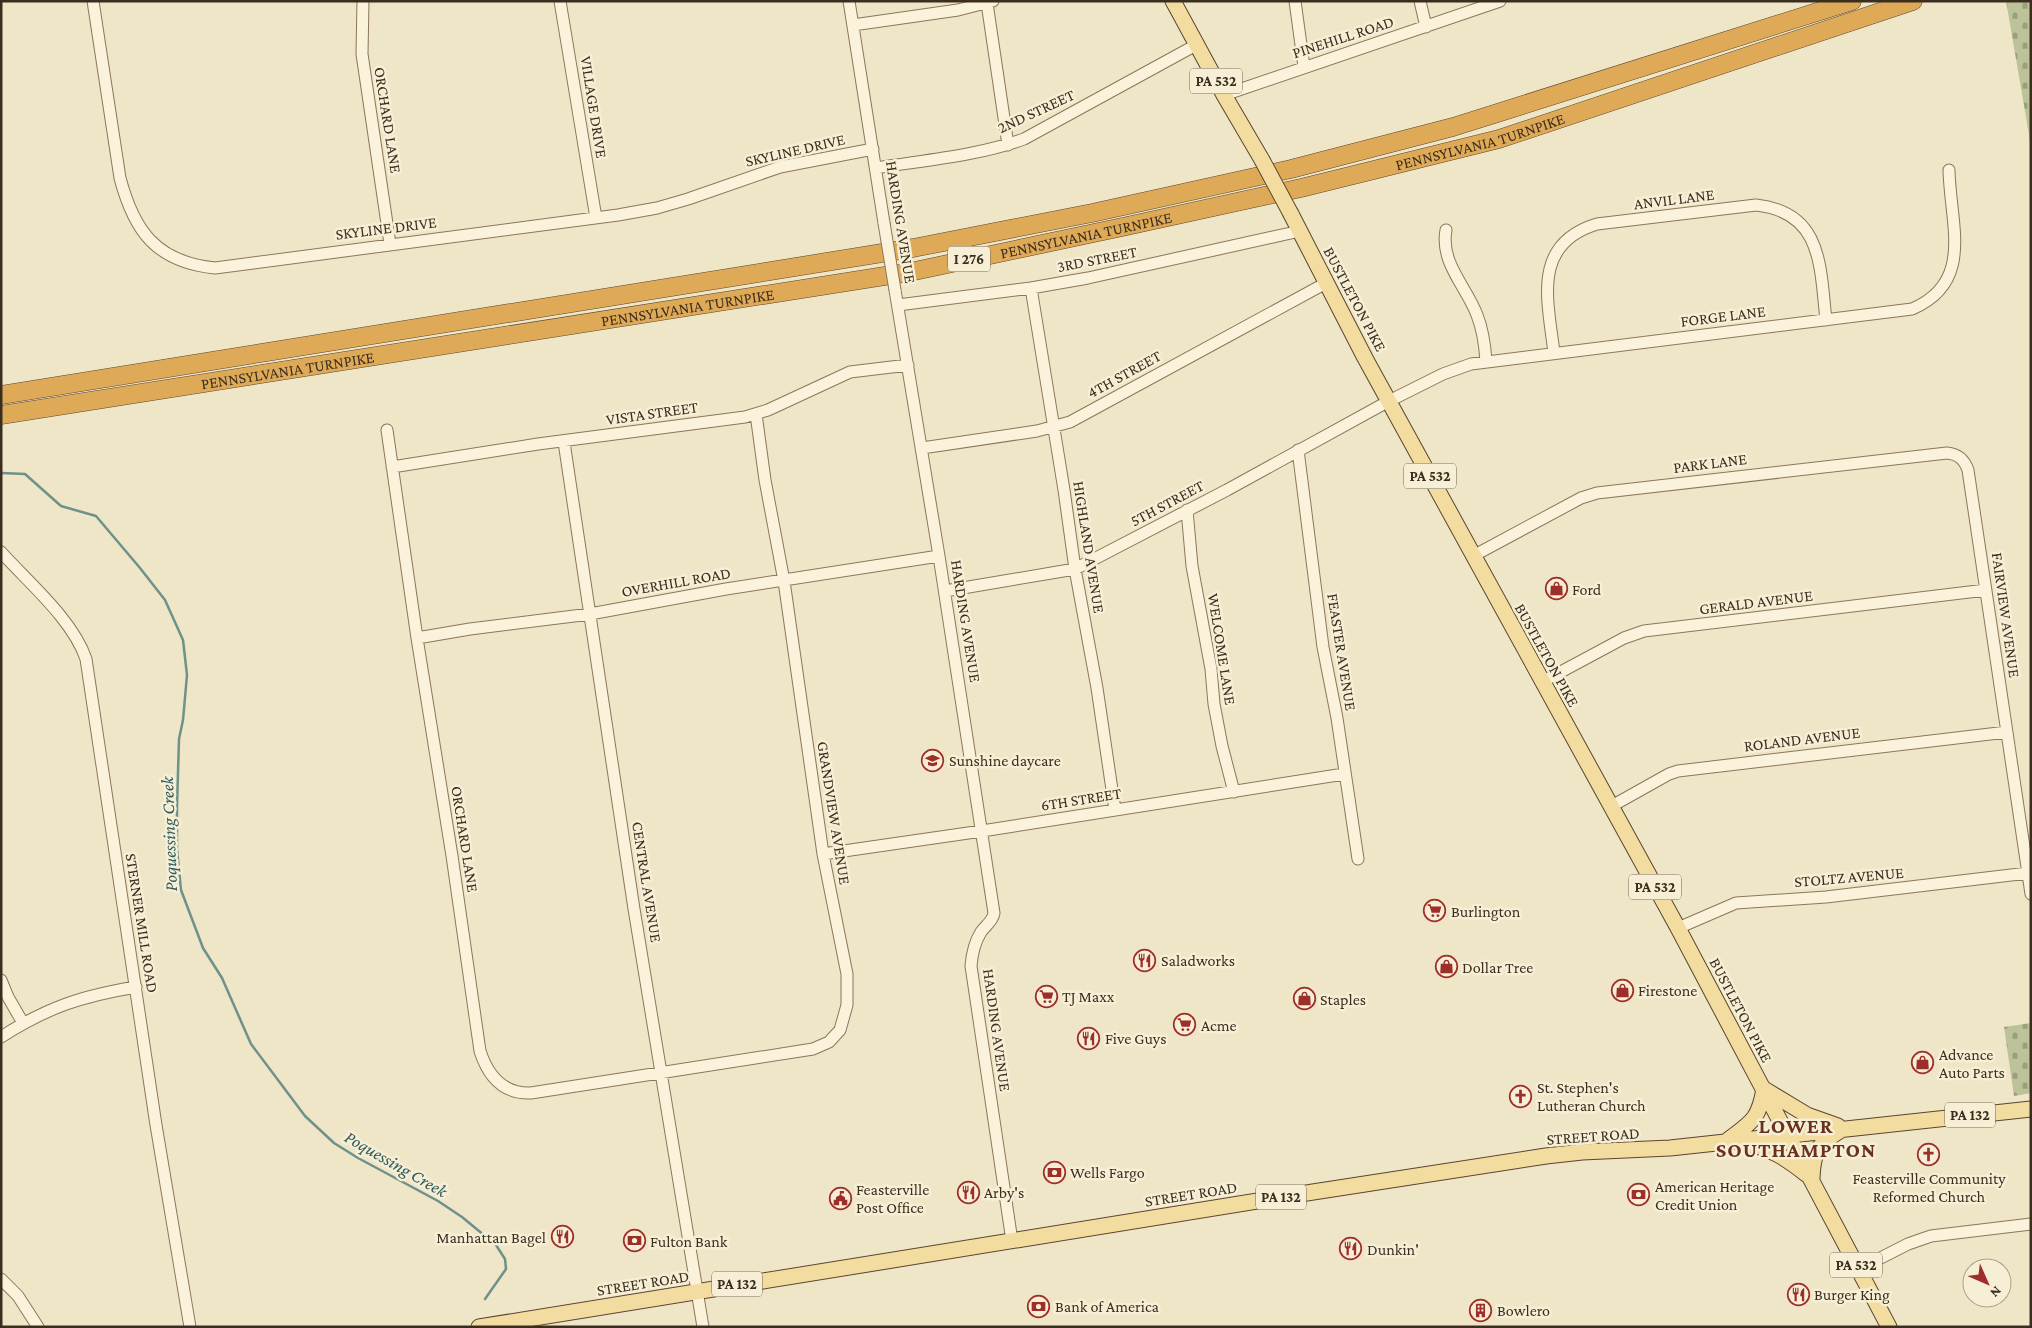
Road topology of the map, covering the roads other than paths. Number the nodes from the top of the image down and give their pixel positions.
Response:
1 (93, 1) edge
2 (363, 1) edge
3 (560, 1) edge
4 (849, 1) edge
5 (1172, 1) edge
6 (1295, 1) edge
7 (1420, 1) edge
8 (1500, 1) edge
9 (1852, 1) edge
10 (1913, 1) edge
11 (990, 2) edge
12 (853, 25) junction
13 (1426, 27) junction
14 (1196, 45) junction
15 (1304, 67) junction
16 (1224, 95) junction
17 (1008, 145) junction
18 (873, 149) junction
19 (876, 168) junction
20 (1949, 170) dead end
21 (596, 218) junction
22 (1446, 230) dead end
23 (1300, 231) junction
24 (390, 244) junction
25 (1326, 283) junction
26 (1031, 288) junction
27 (898, 305) junction
28 (1826, 320) junction
29 (1554, 353) junction
30 (1486, 361) junction
31 (908, 365) junction
32 (1, 395) edge
33 (1389, 401) junction
34 (756, 414) junction
35 (1, 415) edge
36 (1053, 428) junction
37 (387, 430) dead end
38 (564, 442) junction
39 (922, 448) junction
40 (1298, 450) junction
41 (1964, 460) joint
42 (392, 467) junction
43 (1187, 510) junction
44 (1, 552) edge
45 (939, 556) junction
46 (1473, 556) junction
47 (1075, 569) junction
48 (784, 581) junction
49 (1986, 590) junction
50 (944, 591) junction
51 (590, 614) junction
52 (417, 638) junction
53 (1542, 682) junction
54 (2007, 732) junction
55 (1344, 774) junction
56 (1234, 792) junction
57 (1610, 806) junction
58 (1115, 810) junction
59 (982, 832) junction
60 (823, 854) junction
61 (1358, 859) dead end
62 (2028, 873) junction
63 (2031, 894) edge
64 (1678, 928) junction
65 (1, 980) edge
66 (136, 987) junction
67 (24, 1023) junction
68 (1, 1037) edge
69 (661, 1073) junction
70 (1764, 1088) junction
71 (2031, 1109) edge
72 (1844, 1128) junction
73 (1788, 1134) junction
74 (1727, 1140) junction
75 (1812, 1178) junction
76 (2031, 1224) edge
77 (1012, 1241) junction
78 (1859, 1269) junction
79 (1, 1280) edge
80 (697, 1292) junction
81 (38, 1327) edge
82 (190, 1327) edge
83 (479, 1327) edge
84 (703, 1327) edge
85 (1889, 1327) edge

1 - 24 street, SKYLINE DRIVE
2 - 24 street, ORCHARD LANE
3 - 21 street, VILLAGE DRIVE
4 - 12 street, HARDING AVENUE
5 - 14 main road, BUSTLETON PIKE / PA 532
6 - 15 street
7 - 13 street
8 - 13 street, PINEHILL ROAD
9 - 32 highway, PENNSYLVANIA TURNPIKE / I 276
10 - 35 highway, PENNSYLVANIA TURNPIKE / I 276
11 - 12 street
11 - 17 street
12 - 18 street, HARDING AVENUE
13 - 15 street, PINEHILL ROAD
14 - 16 main road, BUSTLETON PIKE / PA 532
14 - 17 street, 2ND STREET
15 - 16 street, PINEHILL ROAD
16 - 23 main road, BUSTLETON PIKE / PA 532, bridge
17 - 19 street, 2ND STREET
18 - 19 street, HARDING AVENUE
18 - 21 street, SKYLINE DRIVE
19 - 27 street, HARDING AVENUE, bridge
20 - 28 street, FORGE LANE
21 - 24 street, SKYLINE DRIVE
22 - 30 street
23 - 25 main road, BUSTLETON PIKE / PA 532
23 - 26 street, 3RD STREET
25 - 33 main road, BUSTLETON PIKE / PA 532
25 - 36 street, 4TH STREET
26 - 27 street, 3RD STREET
26 - 36 street, HIGHLAND AVENUE
27 - 31 street, HARDING AVENUE
28 - 29 street, FORGE LANE
28 - 29 street, ANVIL LANE
29 - 30 street, FORGE LANE
30 - 33 street, FORGE LANE
31 - 34 street, VISTA STREET
31 - 39 street, HARDING AVENUE
33 - 40 street, 5TH STREET
33 - 46 main road, BUSTLETON PIKE / PA 532
34 - 38 street, VISTA STREET
34 - 48 street, GRANDVIEW AVENUE
36 - 39 street, 4TH STREET
36 - 47 street, HIGHLAND AVENUE
37 - 42 street, ORCHARD LANE
38 - 42 street, VISTA STREET
38 - 51 street, CENTRAL AVENUE
39 - 45 street, HARDING AVENUE
40 - 43 street, 5TH STREET
40 - 55 street, FEASTER AVENUE
41 - 46 street, PARK LANE
41 - 49 street, FAIRVIEW AVENUE
42 - 52 street, ORCHARD LANE
43 - 47 street, 5TH STREET
43 - 56 street, WELCOME LANE
44 - 66 street, STERNER MILL ROAD
45 - 48 street, OVERHILL ROAD
45 - 50 street, HARDING AVENUE
46 - 53 main road, BUSTLETON PIKE / PA 532
47 - 50 street, 5TH STREET
47 - 58 street, HIGHLAND AVENUE
48 - 51 street, OVERHILL ROAD
48 - 60 street, GRANDVIEW AVENUE
49 - 53 street, GERALD AVENUE
49 - 54 street, FAIRVIEW AVENUE
50 - 59 street, HARDING AVENUE
51 - 52 street, OVERHILL ROAD
51 - 69 street, CENTRAL AVENUE
52 - 69 street, ORCHARD LANE
53 - 57 main road, BUSTLETON PIKE / PA 532
54 - 57 street, ROLAND AVENUE
54 - 62 street, FAIRVIEW AVENUE
55 - 56 street, 6TH STREET
55 - 61 street, FEASTER AVENUE
56 - 58 street, 6TH STREET
57 - 64 main road, BUSTLETON PIKE / PA 532
58 - 59 street, 6TH STREET
59 - 60 street, 6TH STREET
59 - 77 street, HARDING AVENUE
60 - 69 street, GRANDVIEW AVENUE
62 - 63 street, FAIRVIEW AVENUE
62 - 64 street, STOLTZ AVENUE
64 - 70 main road, BUSTLETON PIKE / PA 532
65 - 67 street
66 - 67 street
66 - 82 street, STERNER MILL ROAD
67 - 68 street
69 - 80 street, CENTRAL AVENUE
70 - 72 main road
70 - 73 main road, BUSTLETON PIKE / PA 532
70 - 74 main road
71 - 72 main road, STREET ROAD / PA 132
72 - 73 main road, STREET ROAD / PA 132
72 - 75 main road
73 - 74 main road, STREET ROAD / PA 132
73 - 75 main road, BUSTLETON PIKE / PA 532
74 - 75 main road
74 - 77 main road, STREET ROAD / PA 132
75 - 78 main road, BUSTLETON PIKE / PA 532
76 - 78 street
77 - 80 main road, STREET ROAD / PA 132
78 - 85 main road, BUSTLETON PIKE / PA 532
79 - 81 street
80 - 83 main road, STREET ROAD / PA 132
80 - 84 street, CENTRAL AVENUE

